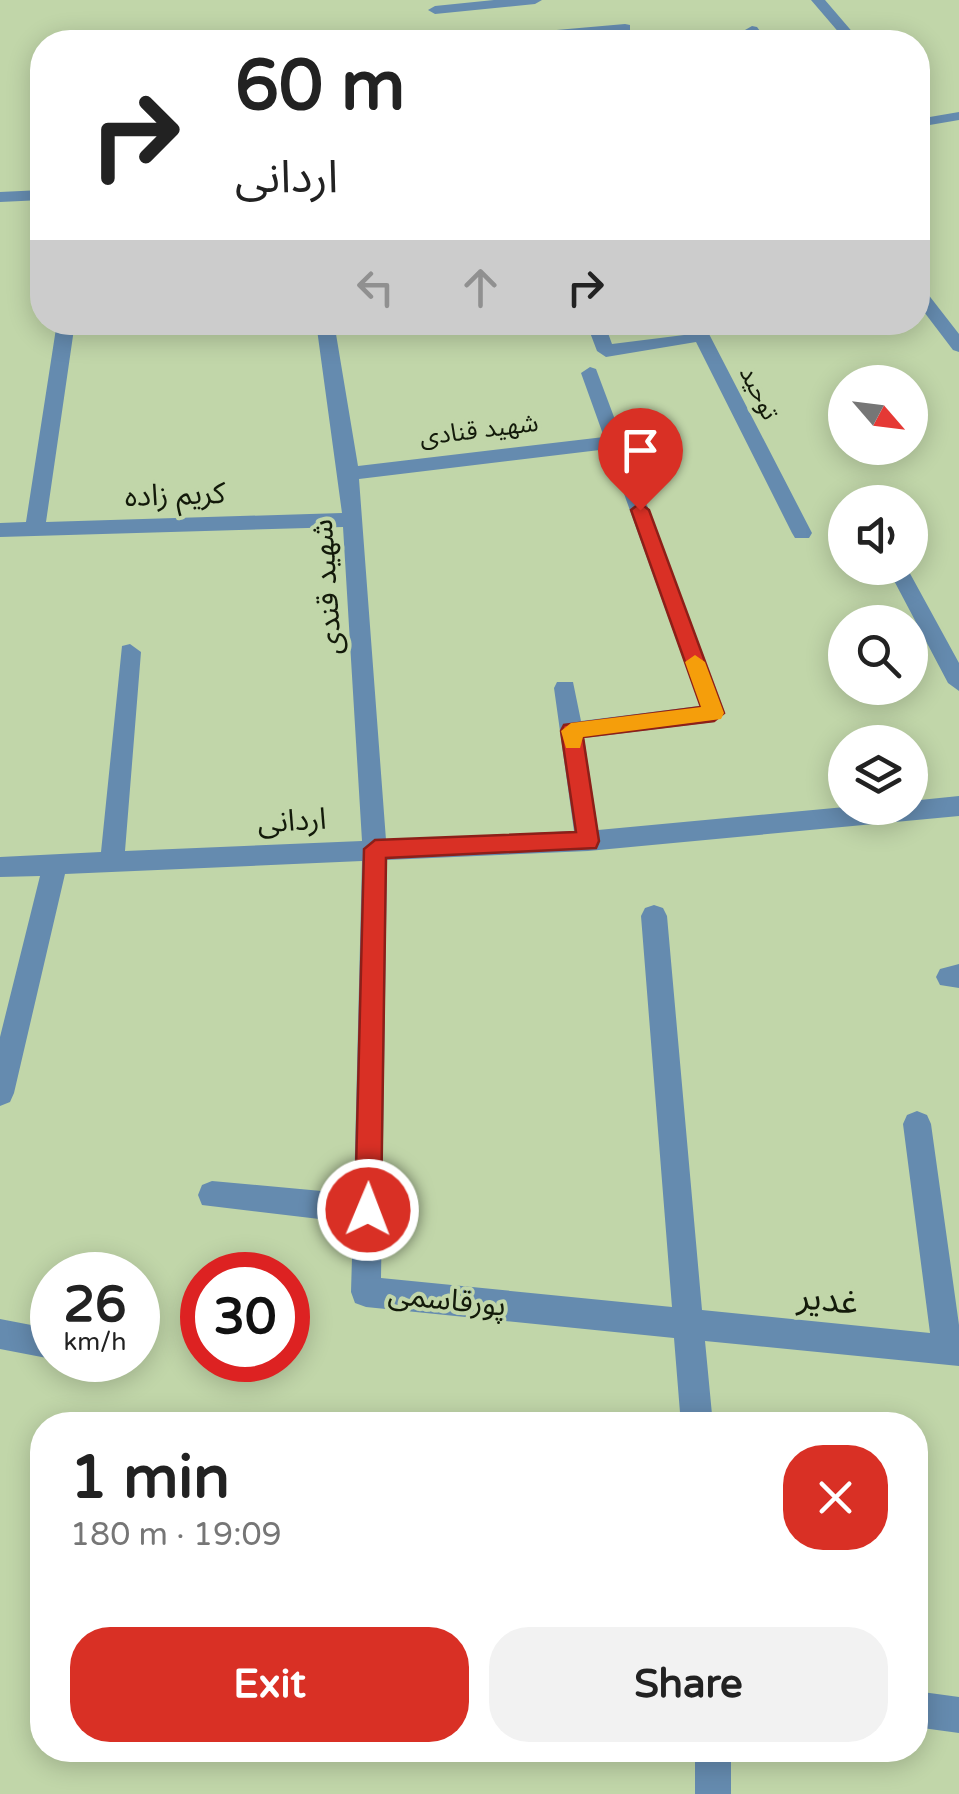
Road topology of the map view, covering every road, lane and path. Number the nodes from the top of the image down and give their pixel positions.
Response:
1 (534, 0) edge
2 (818, 0) edge
3 (435, 10) dead end
4 (626, 28) dead end
5 (547, 30) edge
6 (611, 30) edge
7 (844, 30) edge
8 (959, 116) edge
9 (930, 120) edge
10 (30, 195) edge
11 (0, 196) edge
12 (930, 309) edge
13 (64, 335) edge
14 (327, 335) edge
15 (600, 335) edge
16 (959, 346) edge
17 (590, 373) dead end
18 (615, 442) junction
19 (349, 474) junction
20 (352, 520) junction
21 (35, 529) junction
22 (0, 530) edge
23 (802, 533) dead end
24 (906, 585) edge
25 (130, 652) dead end
26 (959, 683) edge
27 (565, 688) dead end
28 (571, 731) junction
29 (959, 806) edge
30 (588, 841) junction
31 (375, 849) junction
32 (112, 862) junction
33 (54, 864) junction
34 (0, 867) edge
35 (654, 916) dead end
36 (0, 1093) edge
37 (917, 1124) dead end
38 (212, 1195) dead end
39 (368, 1210) junction
40 (690, 1324) junction
41 (0, 1334) edge
42 (30, 1340) edge
43 (953, 1350) edge
44 (695, 1412) edge
45 (928, 1711) edge
46 (959, 1715) edge
47 (713, 1762) edge
48 (712, 1794) edge

1 - 3 street
1 - 5 street
2 - 7 street
4 - 6 street
8 - 9 street
10 - 11 street
12 - 16 street
13 - 21 street
14 - 19 street, شهید قندی
15 - 23 street, توحید
17 - 18 street
18 - 19 street, شهید قنادی
18 - 28 street
19 - 20 street, شهید قندی
20 - 21 street, کریم زاده
20 - 31 street, شهید قندی
21 - 22 street, کریم زاده
24 - 26 street
25 - 32 street
27 - 28 street
28 - 30 street
29 - 30 street, اردانی
30 - 31 street, اردانی
31 - 32 street, اردانی
31 - 39 street, پورقاسمی
32 - 33 street, اردانی
33 - 34 street, اردانی
33 - 36 street
35 - 40 street
37 - 43 street
38 - 39 street
39 - 40 street, پورقاسمی
40 - 43 street, غدیر
40 - 44 street
41 - 42 street
45 - 46 street
47 - 48 street

